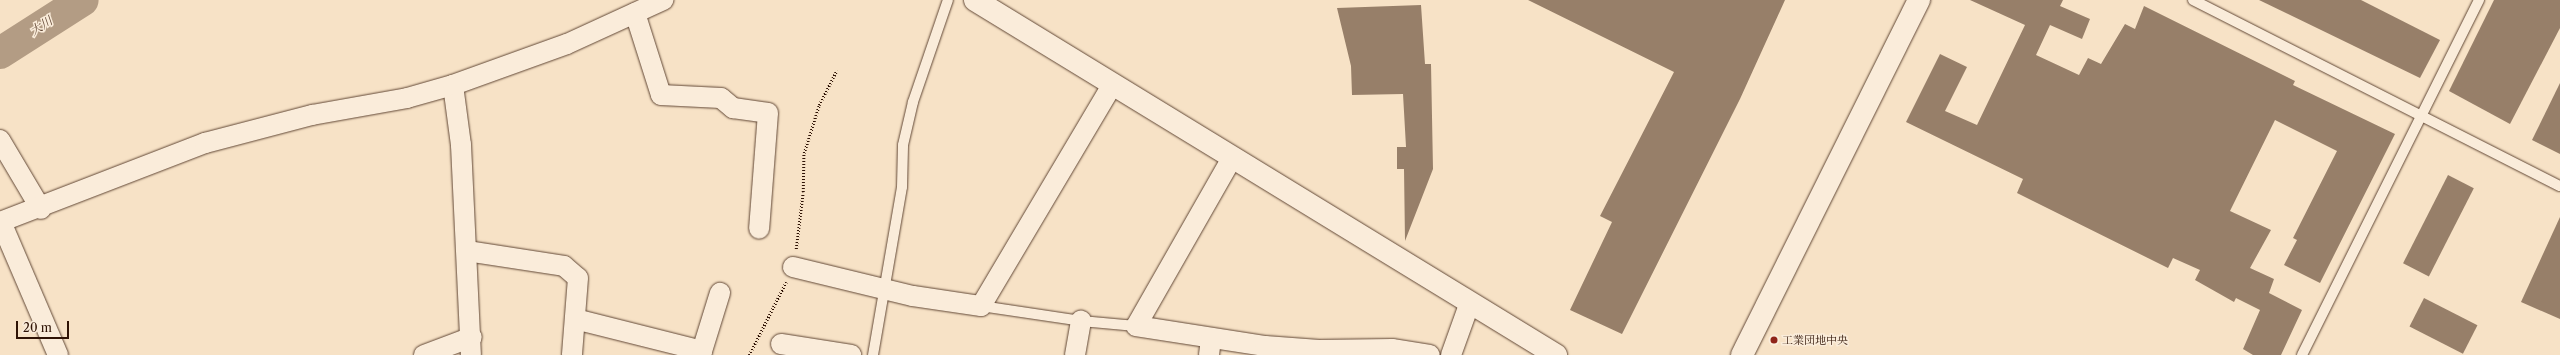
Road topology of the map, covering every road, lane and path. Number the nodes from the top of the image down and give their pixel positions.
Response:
1 (663, 0) edge
2 (948, 0) edge
3 (975, 0) edge
4 (1919, 0) edge
5 (2193, 0) edge
6 (2479, 0) edge
7 (635, 13) junction
8 (837, 70) dead end
9 (1113, 84) junction
10 (453, 85) junction
11 (2422, 116) junction
12 (0, 140) edge
13 (1232, 158) junction
14 (2560, 186) edge
15 (41, 209) junction
16 (0, 222) edge
17 (759, 230) dead end
18 (467, 251) junction
19 (793, 266) junction
20 (883, 289) junction
21 (720, 293) dead end
22 (1470, 302) junction
23 (981, 306) junction
24 (575, 319) junction
25 (1081, 321) junction
26 (1136, 326) junction
27 (781, 344) dead end
28 (472, 346) edge
29 (1210, 346) edge
30 (1319, 352) edge
31 (701, 353) edge
32 (58, 355) edge
33 (424, 355) edge
34 (572, 355) edge
35 (749, 355) edge
36 (851, 355) edge
37 (873, 355) edge
38 (1075, 355) edge
39 (1430, 355) edge
40 (1451, 355) edge
41 (1556, 355) edge
42 (1742, 355) edge
43 (2302, 355) edge

1 - 7 street
2 - 20 lane
3 - 9 street
4 - 42 street
5 - 11 lane
6 - 11 lane
7 - 10 street
7 - 17 street
8 - 19 path
9 - 13 street
9 - 23 street
10 - 15 street
10 - 18 street
11 - 14 lane
11 - 43 lane
12 - 15 street
13 - 22 street
13 - 26 street
15 - 16 street
16 - 32 street
18 - 24 street
18 - 28 street
19 - 20 street
19 - 35 path
20 - 23 street
20 - 37 lane
21 - 31 street
22 - 40 street
22 - 41 street
23 - 25 lane
24 - 31 street
24 - 34 street
25 - 26 lane
25 - 38 street
26 - 29 street
27 - 36 street
28 - 33 street
29 - 30 street
30 - 39 street

